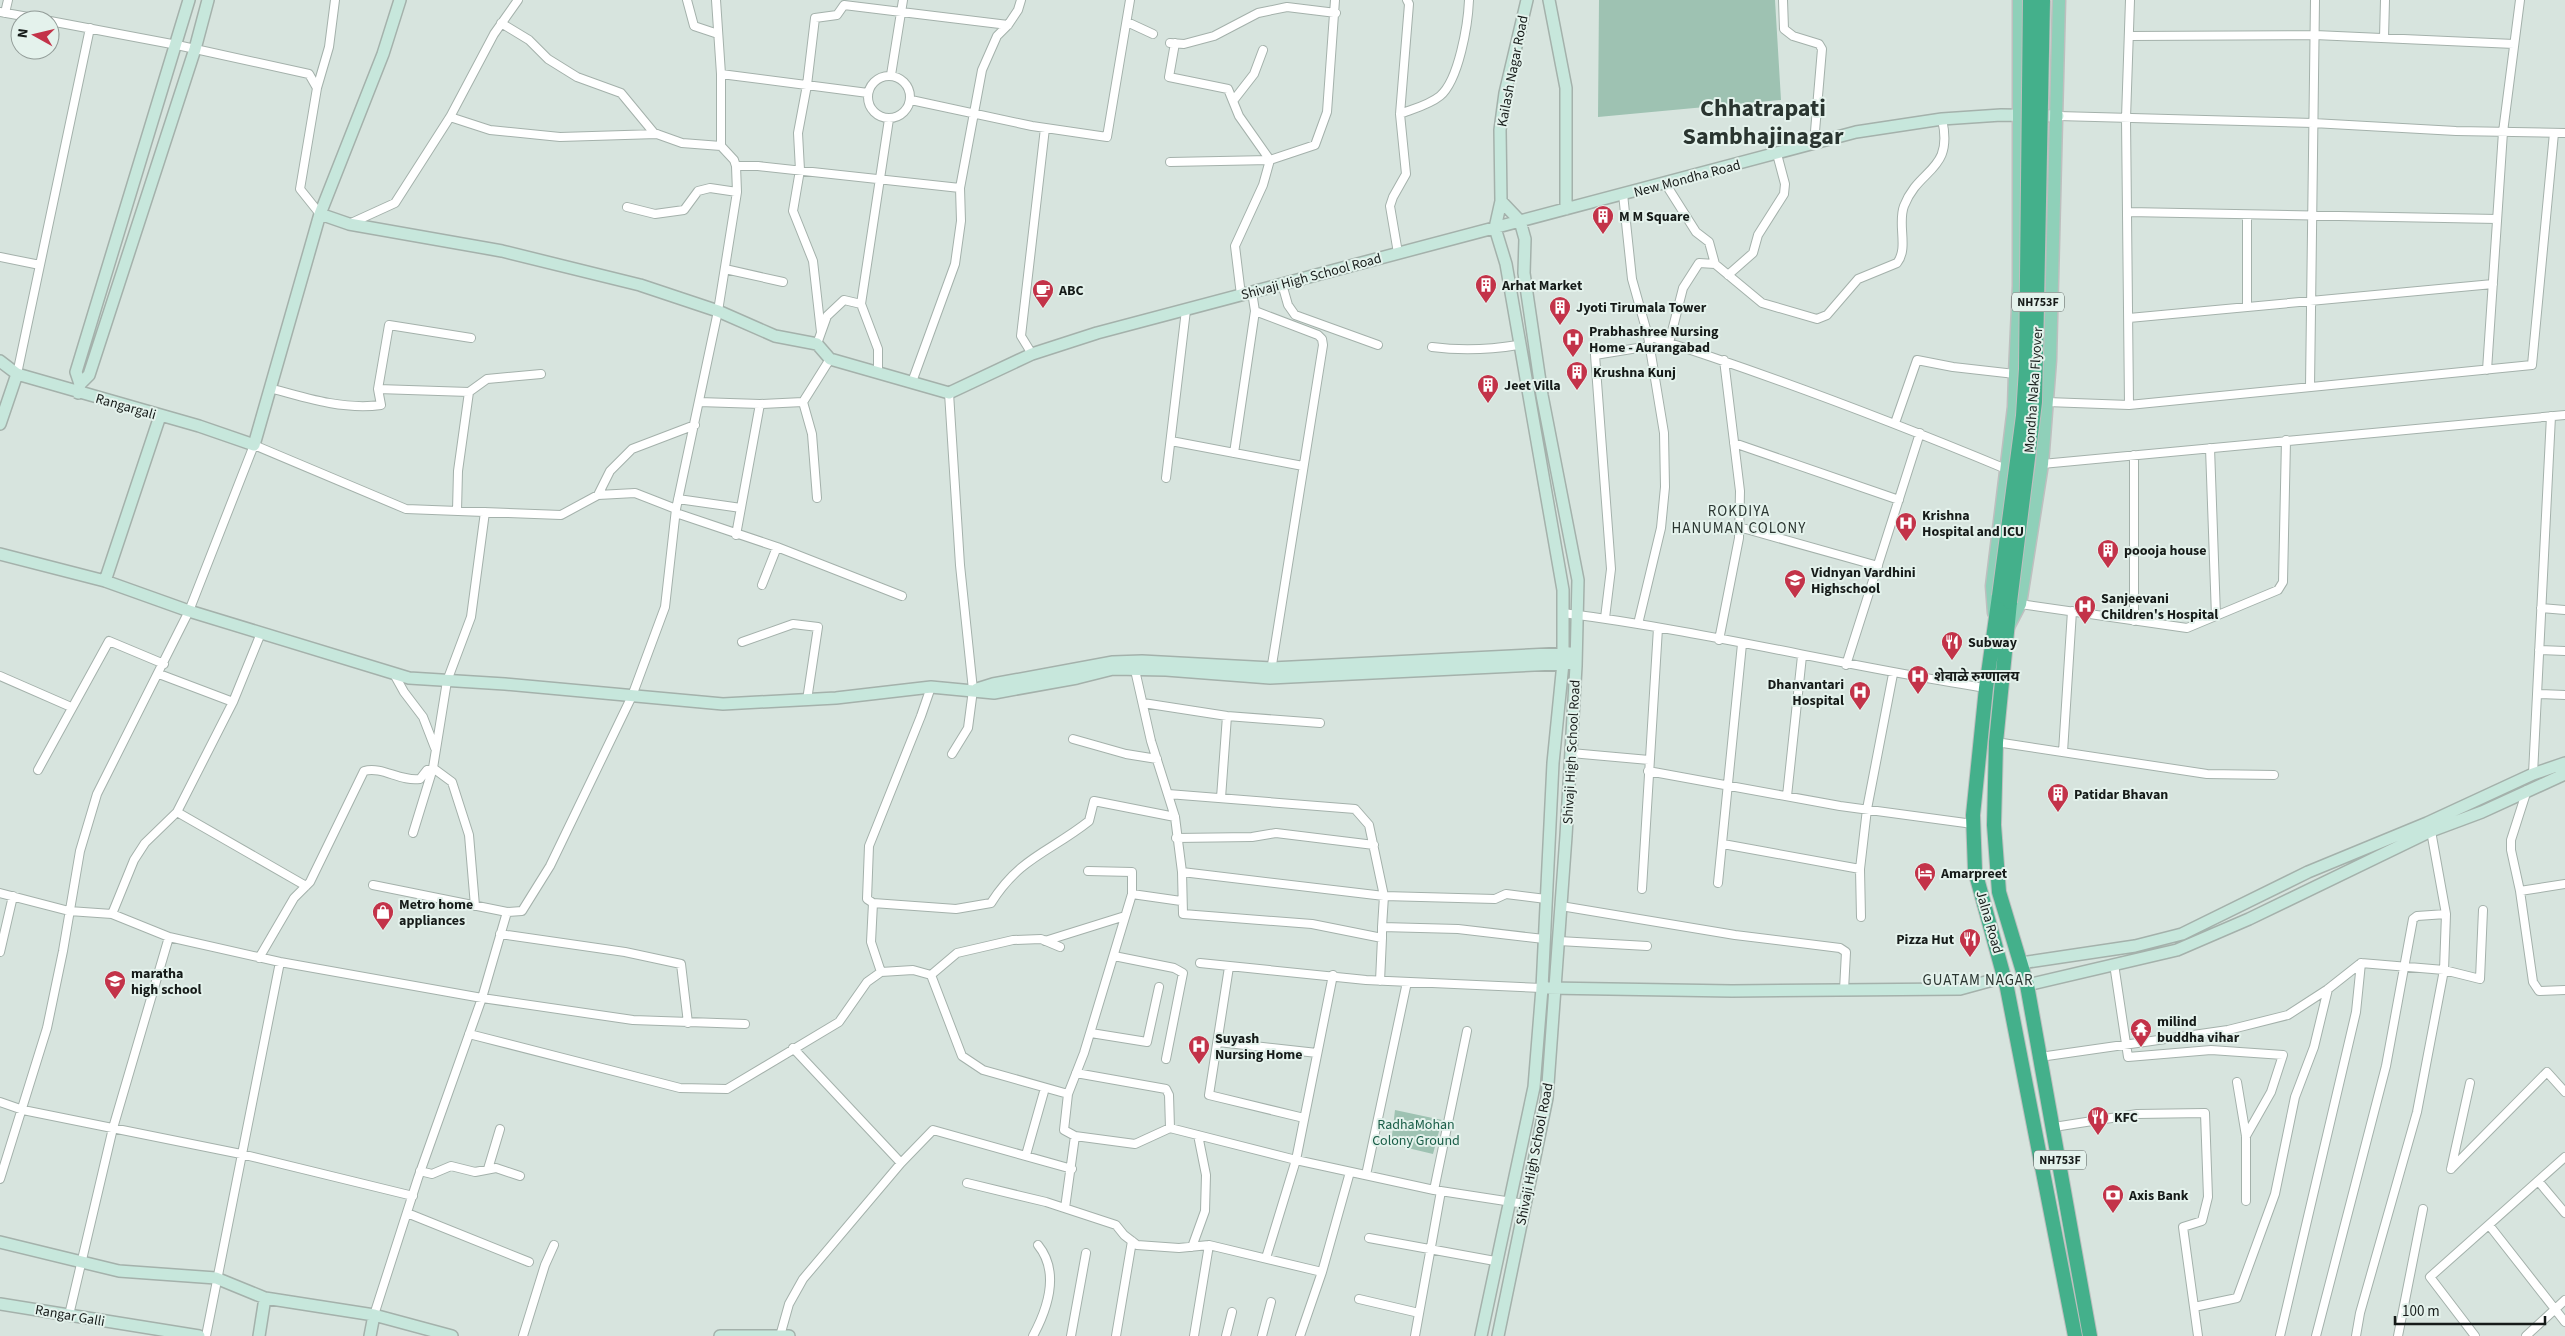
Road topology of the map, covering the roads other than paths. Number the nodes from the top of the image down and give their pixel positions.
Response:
1 (8, 0) edge
2 (189, 0) edge
3 (208, 0) edge
4 (335, 0) edge
5 (400, 0) edge
6 (518, 0) edge
7 (687, 0) edge
8 (716, 0) edge
9 (903, 0) edge
10 (1014, 0) edge
11 (1021, 0) edge
12 (1130, 0) edge
13 (1335, 0) edge
14 (1408, 0) edge
15 (1469, 0) edge
16 (1527, 0) edge
17 (1549, 0) edge
18 (1783, 0) edge
19 (2020, 0) edge
20 (2030, 0) edge
21 (2042, 0) edge
22 (2059, 0) edge
23 (2130, 0) edge
24 (2316, 0) edge
25 (2385, 0) edge
26 (2520, 0) edge
27 (1288, 4) edge
28 (1018, 10) junction
29 (2, 12) edge
30 (901, 12) junction
31 (1336, 13) junction
32 (1127, 22) junction
33 (60, 23) edge
34 (501, 23) junction
35 (1008, 25) junction
36 (90, 28) junction
37 (718, 34) junction
38 (1153, 34) dead end
39 (2315, 35) junction
40 (2129, 36) junction
41 (2384, 38) junction
42 (2514, 44) junction
43 (177, 45) junction
44 (195, 48) junction
45 (1263, 50) dead end
46 (721, 74) junction
47 (891, 75) junction
48 (807, 85) junction
49 (317, 88) junction
50 (868, 93) junction
51 (911, 100) junction
52 (1233, 101) junction
53 (976, 114) junction
54 (1400, 114) junction
55 (2018, 115) junction
56 (2058, 116) junction
57 (450, 117) junction
58 (1942, 118) junction
59 (2126, 118) junction
60 (889, 119) junction
61 (2313, 122) junction
62 (1045, 128) junction
63 (2503, 132) junction
64 (2554, 133) junction
65 (2565, 133) edge
66 (657, 134) junction
67 (1814, 143) junction
68 (721, 146) junction
69 (1777, 154) junction
70 (1270, 160) junction
71 (1170, 162) dead end
72 (736, 166) junction
73 (800, 170) junction
74 (880, 179) junction
75 (1665, 183) junction
76 (960, 188) junction
77 (737, 192) junction
78 (1623, 194) junction
79 (1501, 201) junction
80 (627, 207) dead end
81 (1566, 209) junction
82 (2128, 212) junction
83 (320, 214) junction
84 (2247, 215) junction
85 (2312, 216) junction
86 (2497, 219) junction
87 (1520, 221) junction
88 (349, 224) junction
89 (1495, 228) junction
90 (1398, 253) junction
91 (0, 257) edge
92 (1715, 264) junction
93 (40, 265) junction
94 (725, 269) junction
95 (1728, 274) junction
96 (783, 282) dead end
97 (1282, 284) junction
98 (2493, 284) junction
99 (1246, 294) junction
100 (2311, 301) junction
101 (861, 304) junction
102 (2246, 307) junction
103 (1186, 310) junction
104 (718, 311) junction
105 (1255, 311) junction
106 (2128, 318) junction
107 (821, 332) junction
108 (1648, 336) junction
109 (471, 338) dead end
110 (1669, 343) junction
111 (817, 344) junction
112 (1378, 345) dead end
113 (1518, 345) junction
114 (1650, 346) junction
115 (1432, 347) dead end
116 (1032, 354) junction
117 (830, 359) junction
118 (1724, 360) junction
119 (0, 361) edge
120 (2487, 370) junction
121 (878, 372) junction
122 (17, 374) junction
123 (541, 374) dead end
124 (2015, 374) junction
125 (912, 382) junction
126 (2310, 387) junction
127 (270, 388) junction
128 (79, 389) junction
129 (378, 389) junction
130 (469, 392) junction
131 (949, 393) junction
132 (699, 402) junction
133 (804, 402) junction
134 (2047, 402) junction
135 (760, 404) junction
136 (2129, 405) junction
137 (2565, 415) edge
138 (160, 416) junction
139 (2551, 416) junction
140 (1895, 423) junction
141 (0, 424) edge
142 (695, 425) junction
143 (1920, 433) junction
144 (2286, 440) junction
145 (1171, 441) junction
146 (1734, 443) junction
147 (254, 445) junction
148 (2210, 448) junction
149 (1234, 453) junction
150 (2134, 455) junction
151 (2042, 464) junction
152 (1302, 466) junction
153 (2006, 469) junction
154 (1166, 478) dead end
155 (598, 495) junction
156 (817, 498) dead end
157 (678, 499) junction
158 (1899, 500) junction
159 (741, 508) junction
160 (457, 511) junction
161 (676, 511) junction
162 (485, 512) junction
163 (1739, 527) junction
164 (736, 535) junction
165 (777, 547) junction
166 (0, 554) edge
167 (1878, 566) junction
168 (105, 581) junction
169 (762, 585) dead end
170 (902, 596) dead end
171 (2010, 601) junction
172 (2541, 608) junction
173 (2565, 610) edge
174 (189, 611) junction
175 (2072, 611) junction
176 (1563, 613) junction
177 (1577, 615) junction
178 (2216, 616) junction
179 (1605, 618) junction
180 (2134, 620) junction
181 (1638, 624) junction
182 (2001, 626) junction
183 (1658, 628) junction
184 (261, 633) junction
185 (1718, 640) junction
186 (742, 642) dead end
187 (1742, 644) junction
188 (2539, 650) junction
189 (2565, 651) edge
190 (1802, 656) junction
191 (1576, 657) junction
192 (1563, 658) junction
193 (164, 664) junction
194 (1846, 665) junction
195 (1135, 670) junction
196 (1271, 673) junction
197 (159, 674) junction
198 (394, 674) junction
199 (1893, 674) junction
200 (0, 676) edge
201 (447, 681) junction
202 (931, 687) junction
203 (1986, 688) junction
204 (973, 690) junction
205 (2537, 694) junction
206 (2565, 695) edge
207 (632, 696) junction
208 (807, 700) junction
209 (233, 702) junction
210 (1143, 703) junction
211 (71, 707) junction
212 (1227, 716) junction
213 (1320, 723) dead end
214 (1072, 739) dead end
215 (1996, 742) junction
216 (436, 750) junction
217 (2064, 752) junction
218 (1571, 753) junction
219 (952, 754) dead end
220 (1157, 759) junction
221 (1649, 760) junction
222 (2565, 763) edge
223 (433, 768) junction
224 (38, 770) dead end
225 (1648, 771) junction
226 (2533, 774) junction
227 (2565, 774) edge
228 (2274, 775) dead end
229 (1728, 785) junction
230 (2528, 790) junction
231 (1168, 794) junction
232 (1787, 796) junction
233 (1221, 798) junction
234 (1867, 809) junction
235 (178, 812) junction
236 (1175, 818) junction
237 (1973, 824) junction
238 (2431, 831) junction
239 (413, 833) dead end
240 (1176, 838) junction
241 (1723, 844) junction
242 (1374, 845) junction
243 (1860, 869) junction
244 (1088, 871) dead end
245 (1182, 872) junction
246 (1718, 883) dead end
247 (2565, 884) edge
248 (373, 885) dead end
249 (306, 886) junction
250 (1642, 889) dead end
251 (2520, 891) junction
252 (0, 894) edge
253 (1132, 894) junction
254 (12, 896) junction
255 (1384, 896) junction
256 (1546, 899) junction
257 (1181, 901) junction
258 (874, 904) junction
259 (476, 906) junction
260 (1561, 906) junction
261 (2483, 910) dead end
262 (69, 911) junction
263 (507, 912) junction
264 (112, 914) junction
265 (2446, 914) junction
266 (1125, 916) junction
267 (1861, 917) dead end
268 (1382, 927) junction
269 (500, 934) junction
270 (169, 936) junction
271 (1382, 938) junction
272 (1544, 939) junction
273 (1045, 941) junction
274 (1558, 941) junction
275 (1060, 946) dead end
276 (1647, 946) dead end
277 (0, 952) edge
278 (1114, 956) junction
279 (259, 958) junction
280 (280, 962) junction
281 (1200, 963) dead end
282 (2021, 963) junction
283 (2361, 963) junction
284 (2114, 964) junction
285 (2404, 966) junction
286 (1229, 967) junction
287 (2444, 970) junction
288 (881, 972) junction
289 (930, 975) junction
290 (1333, 976) junction
291 (2004, 977) junction
292 (1380, 980) junction
293 (1407, 982) junction
294 (2028, 985) junction
295 (1159, 987) dead end
296 (1542, 988) junction
297 (1555, 988) junction
298 (2328, 989) junction
299 (1844, 990) junction
300 (2565, 990) edge
301 (482, 998) junction
302 (688, 1023) junction
303 (744, 1024) dead end
304 (1467, 1031) dead end
305 (1091, 1032) junction
306 (469, 1034) junction
307 (1218, 1042) junction
308 (2126, 1044) junction
309 (794, 1048) junction
310 (1317, 1053) junction
311 (2040, 1057) junction
312 (1166, 1059) dead end
313 (1076, 1073) junction
314 (2237, 1082) dead end
315 (2470, 1082) dead end
316 (1045, 1088) junction
317 (2565, 1092) edge
318 (1068, 1094) junction
319 (0, 1102) edge
320 (23, 1110) junction
321 (1304, 1118) junction
322 (2054, 1127) junction
323 (112, 1128) junction
324 (1170, 1128) junction
325 (500, 1129) dead end
326 (1198, 1135) junction
327 (1075, 1136) junction
328 (2246, 1136) junction
329 (241, 1154) junction
330 (1026, 1155) junction
331 (2565, 1157) edge
332 (1296, 1160) junction
333 (901, 1163) junction
334 (488, 1169) junction
335 (1072, 1169) junction
336 (420, 1171) junction
337 (1350, 1172) junction
338 (1366, 1175) junction
339 (520, 1176) dead end
340 (0, 1179) edge
341 (2539, 1182) junction
342 (967, 1183) dead end
343 (1438, 1191) junction
344 (413, 1196) junction
345 (2246, 1201) dead end
346 (1511, 1202) junction
347 (1525, 1204) junction
348 (1065, 1208) junction
349 (2423, 1209) dead end
350 (407, 1212) junction
351 (2565, 1213) edge
352 (2489, 1225) junction
353 (1369, 1238) dead end
354 (1132, 1241) junction
355 (0, 1242) edge
356 (554, 1245) dead end
357 (1038, 1245) dead end
358 (1209, 1245) junction
359 (1192, 1247) junction
360 (1430, 1248) junction
361 (1086, 1253) dead end
362 (1266, 1258) junction
363 (1495, 1261) junction
364 (529, 1262) dead end
365 (81, 1263) junction
366 (1322, 1272) junction
367 (216, 1278) junction
368 (265, 1298) junction
369 (1359, 1299) dead end
370 (2565, 1300) edge
371 (1271, 1302) dead end
372 (0, 1304) edge
373 (2194, 1307) junction
374 (2555, 1309) junction
375 (1232, 1312) dead end
376 (1419, 1313) junction
377 (69, 1314) junction
378 (374, 1315) junction
379 (2565, 1322) edge
380 (156, 1333) edge
381 (199, 1336) edge
382 (206, 1336) edge
383 (259, 1336) edge
384 (370, 1336) edge
385 (452, 1336) edge
386 (523, 1336) edge
387 (720, 1336) edge
388 (780, 1336) edge
389 (788, 1336) edge
390 (1033, 1336) edge
391 (1071, 1336) edge
392 (1116, 1336) edge
393 (1194, 1336) edge
394 (1226, 1336) edge
395 (1262, 1336) edge
396 (1300, 1336) edge
397 (1415, 1336) edge
398 (1481, 1336) edge
399 (1498, 1336) edge
400 (2075, 1336) edge
401 (2090, 1336) edge
402 (2198, 1336) edge
403 (2280, 1336) edge
404 (2316, 1336) edge
405 (2356, 1336) edge
406 (2398, 1336) edge
407 (2474, 1336) edge
408 (2526, 1336) edge

1 - 29 street
2 - 43 street
3 - 44 street
4 - 49 street
5 - 83 street
6 - 34 street
7 - 37 street
8 - 37 street
9 - 30 street
10 - 28 street
11 - 28 street
12 - 32 street
13 - 31 street
14 - 54 street
15 - 54 street
16 - 79 street, Kailash Nagar Road
17 - 81 street
18 - 67 street
19 - 55 main road
20 - 171 highway, Mondha Naka Flyover / NH753F, bridge
21 - 171 highway, Mondha Naka Flyover / NH753F, bridge
22 - 56 main road
23 - 40 street
24 - 39 street
25 - 41 street
26 - 42 street
27 - 31 street
27 - 52 street
28 - 35 street
30 - 35 street
30 - 47 street
30 - 48 street
31 - 70 street
32 - 38 street
32 - 62 street
33 - 36 street
34 - 57 street
34 - 66 street
35 - 53 street
36 - 43 street
36 - 93 street
37 - 46 street
39 - 40 street
39 - 41 street
39 - 61 street
40 - 59 street
41 - 42 street
42 - 63 street
43 - 44 street
43 - 128 street
44 - 49 street
44 - 128 street
45 - 52 street
46 - 48 street
46 - 68 street
47 - 50 street
47 - 51 street
48 - 50 street
48 - 73 street
49 - 83 street
50 - 60 street
51 - 53 street
51 - 60 street
52 - 70 street
53 - 62 street
53 - 76 street
54 - 90 street
55 - 56 street, New Mondha Road
55 - 58 street, New Mondha Road
55 - 124 main road
56 - 59 street
56 - 134 main road
57 - 66 street
57 - 88 street
58 - 67 street, New Mondha Road
58 - 95 street
59 - 61 street
59 - 82 street
60 - 74 street
61 - 63 street
61 - 85 street
62 - 116 street
63 - 64 street
63 - 86 street
64 - 65 street
64 - 120 street
66 - 68 street
67 - 69 street, New Mondha Road
68 - 72 street
69 - 75 street, New Mondha Road
69 - 95 street
70 - 71 street
70 - 99 street
72 - 73 street
72 - 77 street
73 - 74 street
73 - 107 street
74 - 76 street
74 - 101 street
75 - 78 street, New Mondha Road
75 - 92 street
76 - 125 street
77 - 80 street
77 - 94 street
78 - 81 street, New Mondha Road
78 - 108 street
79 - 87 street
79 - 89 street, Shivaji High School Road
81 - 87 street, New Mondha Road
82 - 84 street
82 - 106 street
83 - 88 street
83 - 127 street
84 - 85 street
84 - 102 street
85 - 86 street
85 - 100 street
86 - 98 street
87 - 89 street, New Mondha Road
87 - 177 street, Shivaji High School Road
88 - 104 street
89 - 90 street, Shivaji High School Road
89 - 113 street, Shivaji High School Road
90 - 97 street, Shivaji High School Road
91 - 93 street
92 - 95 street
92 - 110 street
93 - 122 street
94 - 96 street
94 - 104 street
97 - 99 street, Shivaji High School Road
97 - 112 street
98 - 100 street
98 - 120 street
99 - 103 street, Shivaji High School Road
99 - 105 street
100 - 102 street
100 - 126 street
101 - 107 street
101 - 121 street
102 - 106 street
103 - 116 street, Shivaji High School Road
103 - 145 street
104 - 111 street
104 - 132 street
105 - 149 street
105 - 152 street
106 - 136 street
107 - 111 street
108 - 110 street
108 - 114 street
109 - 129 street
110 - 118 street
111 - 117 street
113 - 115 street
113 - 176 street, Shivaji High School Road
114 - 179 street
114 - 181 street
116 - 131 street, Shivaji High School Road
117 - 121 street
117 - 133 street
118 - 140 street
118 - 146 street
119 - 122 street, Rangargali
120 - 126 street
121 - 125 street
122 - 128 street, Rangargali
122 - 141 street
123 - 130 street
124 - 140 street
124 - 153 main road
125 - 131 street
126 - 136 street
127 - 129 street
127 - 147 street
128 - 138 street, Rangargali
129 - 130 street
130 - 160 street
131 - 204 street
132 - 135 street
132 - 142 street
133 - 135 street
133 - 156 street
134 - 136 street
134 - 151 main road
135 - 159 street
137 - 139 street
138 - 147 street, Rangargali
138 - 168 street
139 - 144 street
139 - 172 street
140 - 143 street
142 - 155 street
142 - 157 street
143 - 153 street
143 - 158 street
144 - 148 street
144 - 178 street
145 - 149 street
145 - 154 street
146 - 158 street
146 - 163 street
147 - 160 street
147 - 174 street
148 - 150 street
148 - 178 street
149 - 152 street
150 - 151 street
150 - 180 street
151 - 171 main road
152 - 196 street
153 - 182 main road
155 - 161 street
155 - 162 street
157 - 159 street
157 - 161 street
158 - 167 street
159 - 164 street
160 - 162 street
161 - 164 street
161 - 207 street
162 - 201 street
163 - 167 street
163 - 185 street
164 - 165 street
165 - 169 street
165 - 170 street
166 - 168 street
167 - 194 street
168 - 174 street
171 - 175 street
171 - 182 highway, Mondha Naka Flyover / NH753F
171 - 182 main road
172 - 173 street
172 - 188 street
174 - 184 street
174 - 193 street
175 - 180 street
175 - 217 street
176 - 177 street
176 - 192 street, Shivaji High School Road
177 - 179 street
177 - 191 street, Shivaji High School Road
178 - 180 street
179 - 181 street
181 - 183 street
182 - 203 highway, Jalna Road / NH753F
182 - 215 highway, Jalna Road / NH753F
183 - 185 street
183 - 221 street
184 - 198 street
184 - 209 street
185 - 187 street
186 - 208 street
187 - 190 street
187 - 229 street
188 - 189 street
188 - 205 street
190 - 194 street
190 - 232 street
191 - 192 street
191 - 218 street, Shivaji High School Road
192 - 196 street
192 - 256 street, Shivaji High School Road
193 - 197 street
193 - 211 street
194 - 199 street
195 - 196 street
195 - 204 street
195 - 210 street
196 - 204 street
197 - 209 street
197 - 262 street
198 - 201 street
198 - 216 street
199 - 203 street
199 - 234 street
200 - 211 street
201 - 207 street
201 - 216 street
202 - 204 street
202 - 208 street
202 - 258 street
203 - 237 highway, Jalna Road / NH753F
204 - 219 street
205 - 206 street
205 - 226 street
207 - 208 street
207 - 263 street
209 - 235 street
210 - 212 street
210 - 220 street
211 - 224 street
212 - 213 street
212 - 233 street
214 - 220 street
215 - 217 street
215 - 282 highway, Jalna Road / NH753F
216 - 223 street
217 - 228 street
218 - 221 street
218 - 260 street, Shivaji High School Road
220 - 231 street
221 - 225 street
222 - 226 street
223 - 239 street
223 - 249 street
223 - 259 street
225 - 229 street
225 - 250 street
226 - 282 street
227 - 230 street
229 - 232 street
229 - 241 street
230 - 238 street
230 - 251 street
231 - 233 street
231 - 236 street
232 - 234 street
233 - 242 street
234 - 237 street
234 - 243 street
235 - 249 street
235 - 264 street
236 - 240 street
236 - 258 street
237 - 291 highway, Jalna Road / NH753F
238 - 265 street
238 - 284 street
240 - 242 street
240 - 245 street
241 - 243 street
241 - 246 street
242 - 255 street
243 - 267 street
244 - 253 street
245 - 255 street
245 - 257 street
247 - 251 street
248 - 259 street
249 - 279 street
251 - 300 street
252 - 254 street
253 - 257 street
253 - 266 street
254 - 262 street
254 - 277 street
255 - 256 street
255 - 268 street
256 - 272 street, Shivaji High School Road
257 - 271 street
258 - 288 street
259 - 263 street
260 - 274 street, Shivaji High School Road
260 - 299 street
261 - 287 street
262 - 264 street
262 - 320 street
263 - 269 street
264 - 270 street
265 - 285 street
265 - 287 street
266 - 273 street
266 - 278 street
268 - 271 street
268 - 272 street
269 - 301 street
269 - 302 street
270 - 279 street
270 - 323 street
271 - 292 street
272 - 296 street, Shivaji High School Road
273 - 275 street
273 - 289 street
274 - 276 street
274 - 297 street, Shivaji High School Road
278 - 305 street
278 - 312 street
279 - 280 street
280 - 301 street
280 - 329 street
281 - 286 street
282 - 294 highway, Jalna Road / NH753F
283 - 285 street
283 - 298 street
283 - 403 street
284 - 294 street
284 - 308 street
285 - 287 street
285 - 404 street
286 - 290 street
286 - 307 street
287 - 405 street
288 - 289 street
288 - 309 street
289 - 316 street
290 - 292 street
290 - 310 street
291 - 299 street
291 - 400 highway, Jalna Road / NH753F
292 - 293 street
293 - 296 street
293 - 338 street
294 - 311 highway, Jalna Road / NH753F
295 - 305 street
296 - 297 street
296 - 346 street, Shivaji High School Road
297 - 299 street
297 - 347 street, Shivaji High School Road
298 - 308 street
298 - 373 street
301 - 302 street
301 - 306 street
302 - 303 street
304 - 343 street
305 - 313 street
306 - 309 street
306 - 336 street
307 - 310 street
307 - 321 street
308 - 311 street
308 - 328 street
309 - 333 street
310 - 321 street
311 - 322 highway, Jalna Road / NH753F
313 - 318 street
313 - 324 street
314 - 328 street
315 - 317 street
316 - 318 street
316 - 330 street
318 - 327 street
319 - 320 street
320 - 323 street
320 - 340 street
321 - 332 street
322 - 373 street
322 - 401 highway, Jalna Road / NH753F
323 - 329 street
323 - 365 street
324 - 326 street
324 - 327 street
325 - 334 street
326 - 332 street
326 - 359 street
327 - 335 street
328 - 345 street
329 - 344 street
329 - 367 street
330 - 333 street
330 - 335 street
331 - 341 street
332 - 337 street
332 - 362 street
333 - 388 street
334 - 336 street
334 - 339 street
335 - 348 street
336 - 344 street
337 - 338 street
337 - 366 street
338 - 343 street
341 - 351 street
341 - 352 street
342 - 348 street
343 - 346 street
343 - 360 street
344 - 350 street
346 - 347 street
346 - 363 street, Shivaji High School Road
347 - 399 street, Shivaji High School Road
348 - 354 street
349 - 406 street
350 - 364 street
350 - 378 street
352 - 374 street
352 - 407 street
353 - 360 street
354 - 359 street
354 - 392 street
355 - 365 street
356 - 386 street
357 - 390 street
358 - 359 street
358 - 362 street
358 - 393 street
360 - 363 street
360 - 376 street
361 - 391 street
362 - 366 street
363 - 398 street, Shivaji High School Road
365 - 367 street
365 - 377 street
366 - 396 street
367 - 368 street
367 - 382 street
368 - 378 street
368 - 383 street
369 - 376 street
370 - 374 street
371 - 395 street
372 - 377 street, Rangar Galli
373 - 402 street
374 - 379 street
374 - 408 street
375 - 394 street
376 - 397 street
377 - 380 street, Rangar Galli
378 - 384 street
378 - 385 street
380 - 381 street, Rangar Galli
387 - 388 street
388 - 389 street

